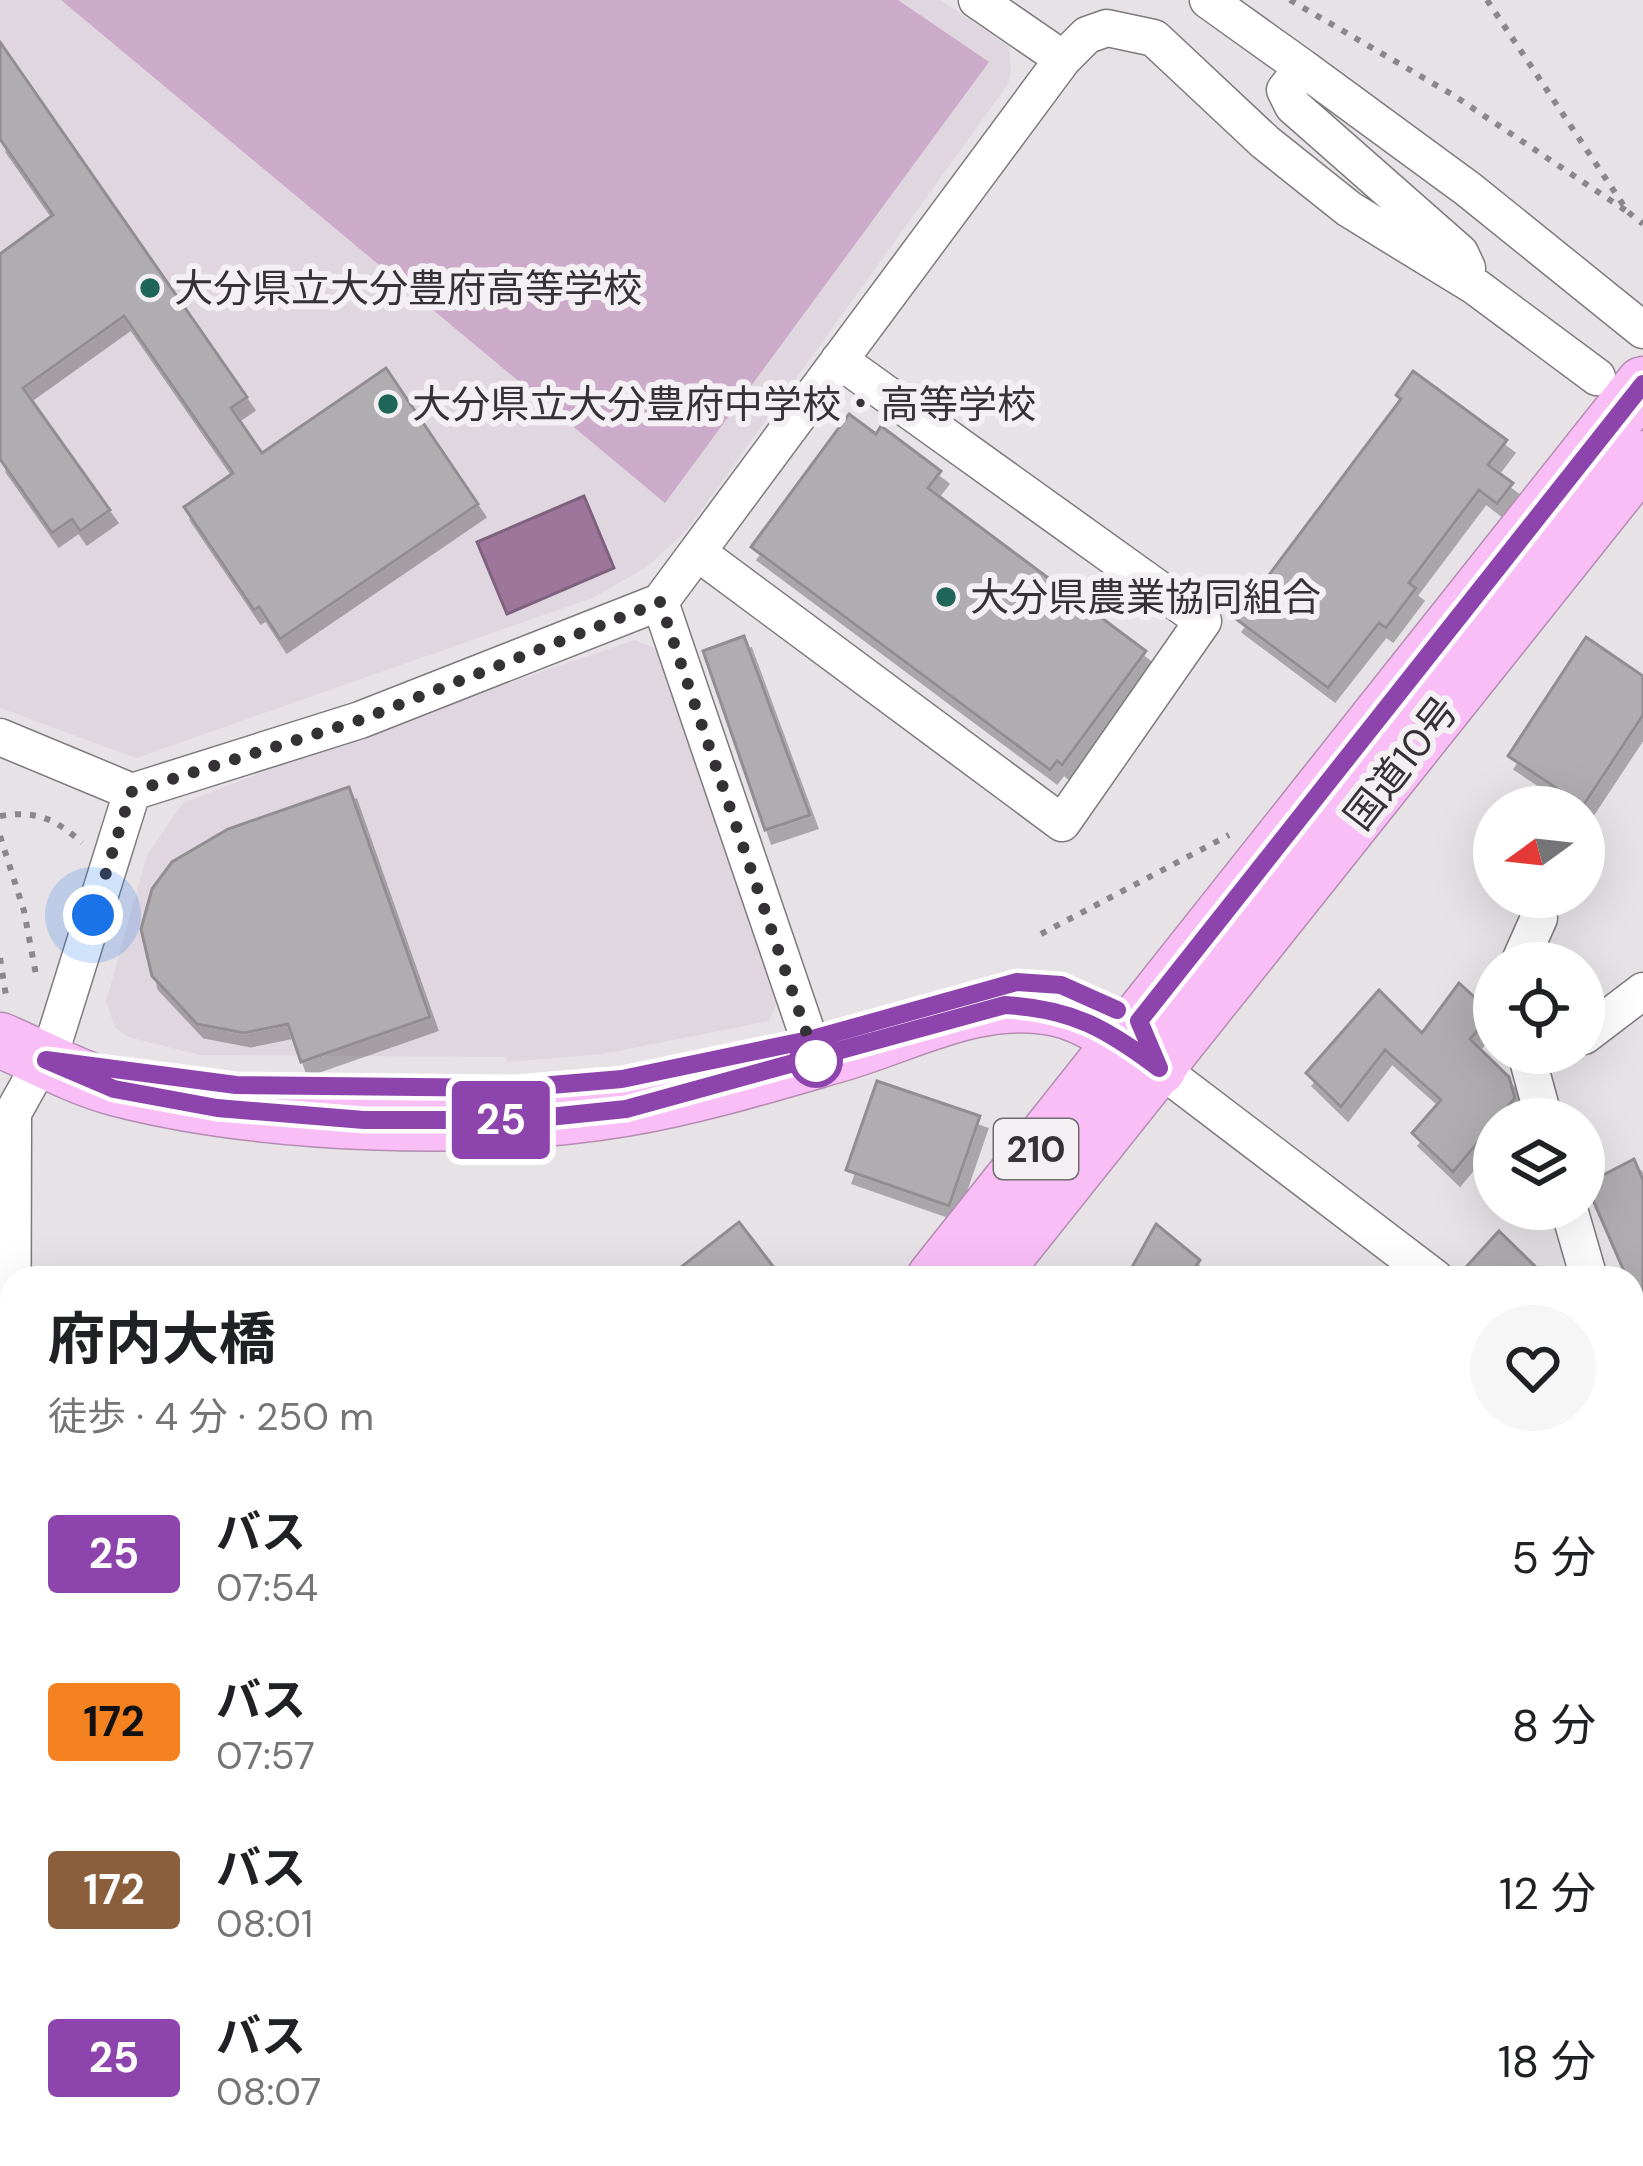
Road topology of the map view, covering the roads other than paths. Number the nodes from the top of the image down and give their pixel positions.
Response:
1 (977, 0) edge
2 (1208, 0) edge
3 (1063, 58) junction
4 (1304, 68) junction
5 (1476, 287) junction
6 (1643, 330) edge
7 (839, 359) junction
8 (1620, 380) edge
9 (1643, 458) edge
10 (697, 552) junction
11 (660, 602) junction
12 (0, 737) edge
13 (131, 792) junction
14 (1539, 918) dead end
15 (1529, 942) edge
16 (1643, 991) edge
17 (1605, 1020) edge
18 (18, 1035) edge
19 (809, 1040) junction
20 (1140, 1043) junction
21 (1575, 1230) edge
22 (13, 1266) edge
23 (945, 1266) edge
24 (1008, 1266) edge
25 (1420, 1266) edge
26 (1586, 1266) edge

1 - 3 street
2 - 4 street
3 - 5 street
3 - 7 street
4 - 5 street
4 - 6 street
5 - 8 street
7 - 10 street
7 - 10 street
8 - 20 highway, 国道10号
9 - 20 highway, 国道10号
10 - 11 street
11 - 13 street
11 - 19 street
12 - 13 street
13 - 18 street
14 - 15 street
16 - 17 street
18 - 19 highway
18 - 20 highway
18 - 22 street
19 - 20 highway
20 - 23 highway, 210
20 - 24 highway, 210
20 - 25 street
21 - 26 street

